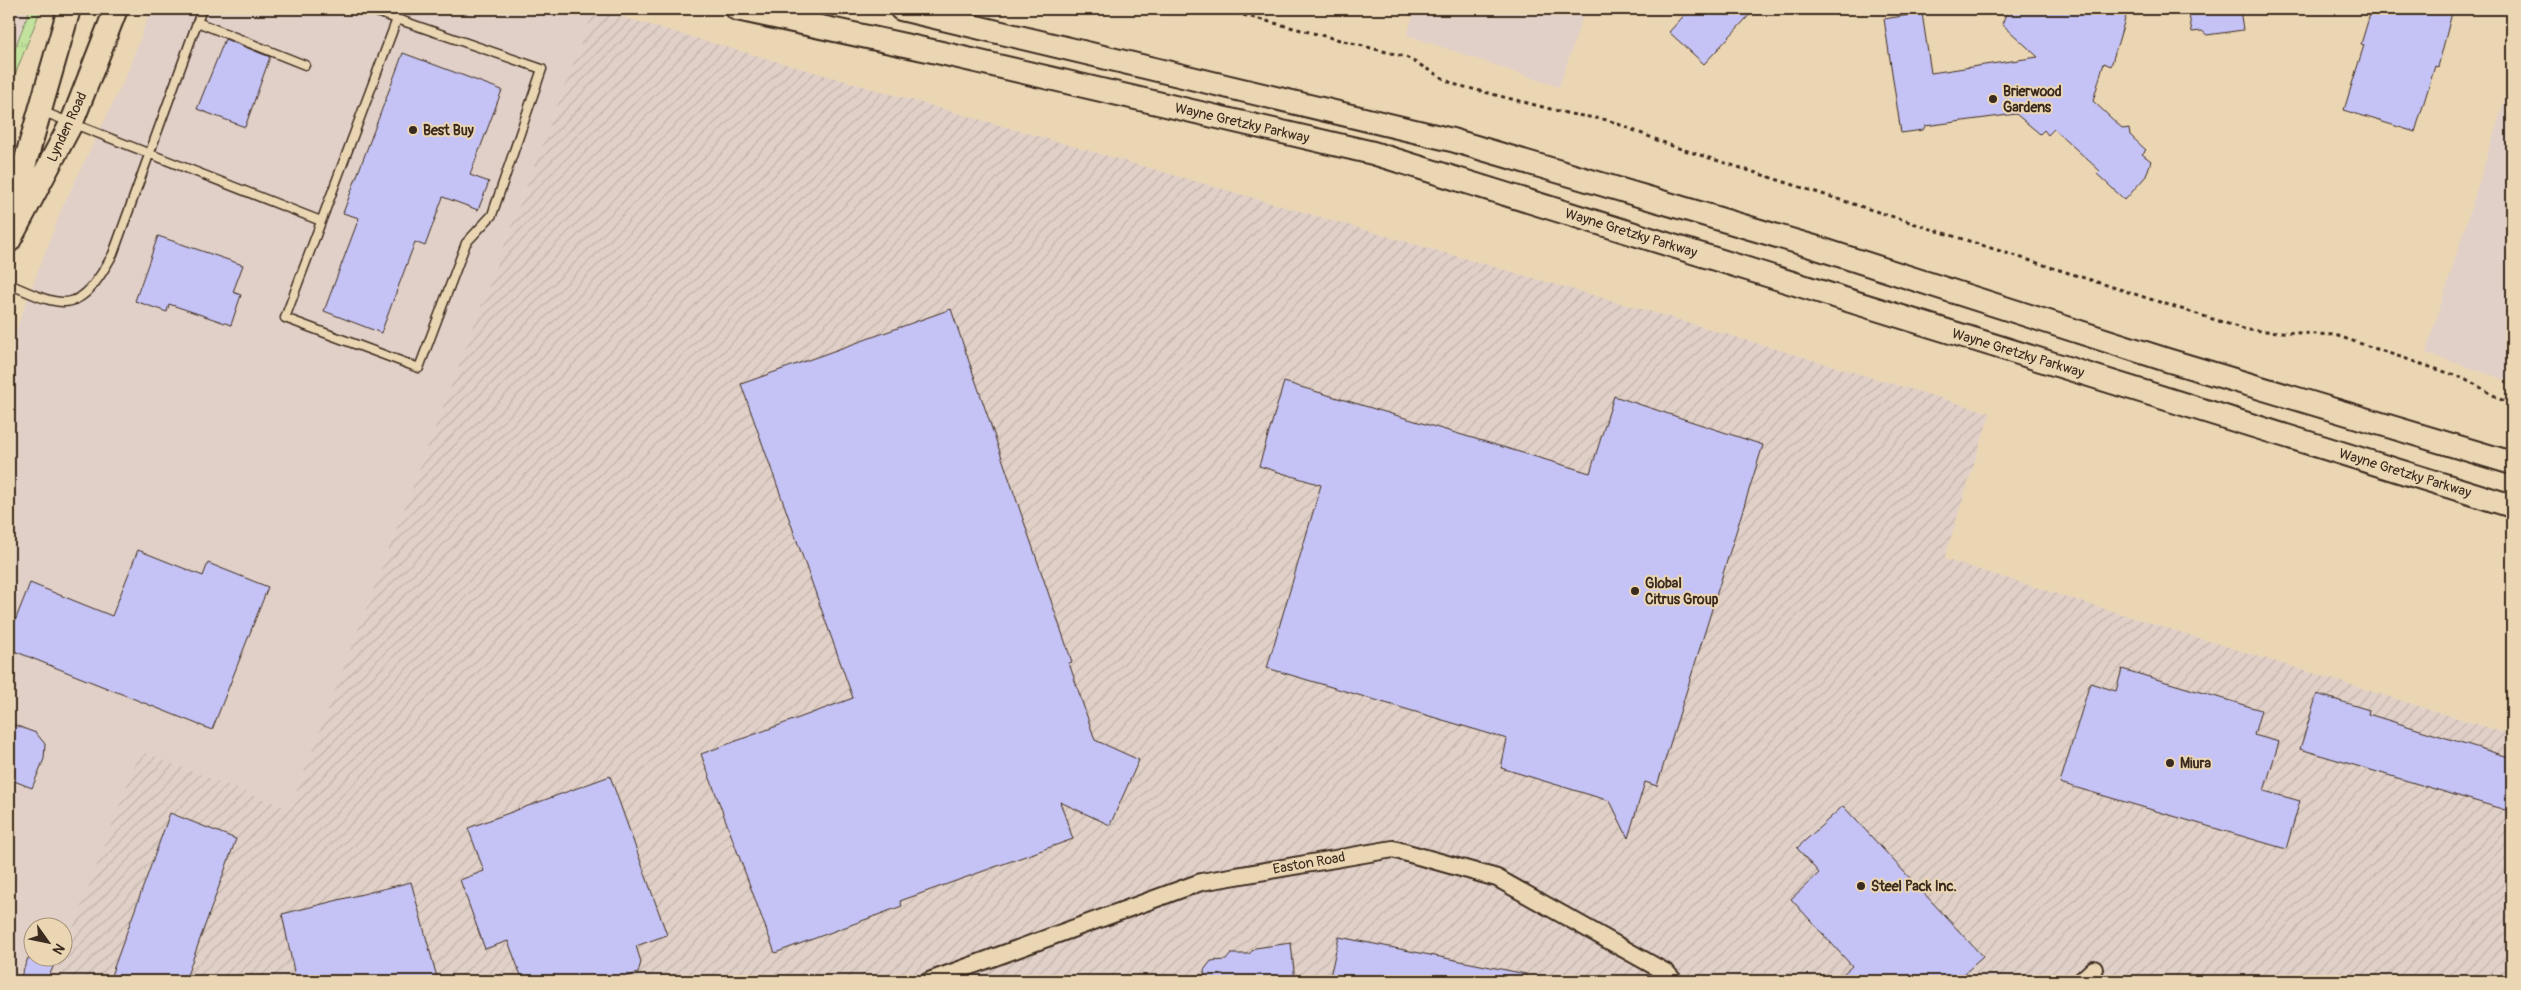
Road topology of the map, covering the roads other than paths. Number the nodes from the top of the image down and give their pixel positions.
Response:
1 (69, 9) edge
2 (116, 9) edge
3 (202, 9) edge
4 (368, 9) edge
5 (738, 9) edge
6 (901, 9) edge
7 (397, 19) junction
8 (197, 22) junction
9 (305, 65) dead end
10 (38, 110) junction
11 (72, 122) junction
12 (150, 152) junction
13 (9, 219) edge
14 (321, 220) junction
15 (9, 241) edge
16 (9, 284) edge
17 (2512, 462) edge
18 (2512, 506) edge
19 (2094, 969) dead end
20 (929, 981) edge
21 (1674, 981) edge
22 (2081, 981) edge

1 - 10 main road, Lynden Road
2 - 11 main road, Lynden Road
3 - 8 lane
4 - 7 lane
5 - 18 main road, Wayne Gretzky Parkway
6 - 17 main road
7 - 14 lane
7 - 14 lane
8 - 9 lane
8 - 12 lane
10 - 11 lane
10 - 13 main road, Lynden Road
11 - 12 lane
11 - 15 main road, Lynden Road
12 - 14 lane
12 - 16 lane
19 - 22 street
20 - 21 street, Easton Road

